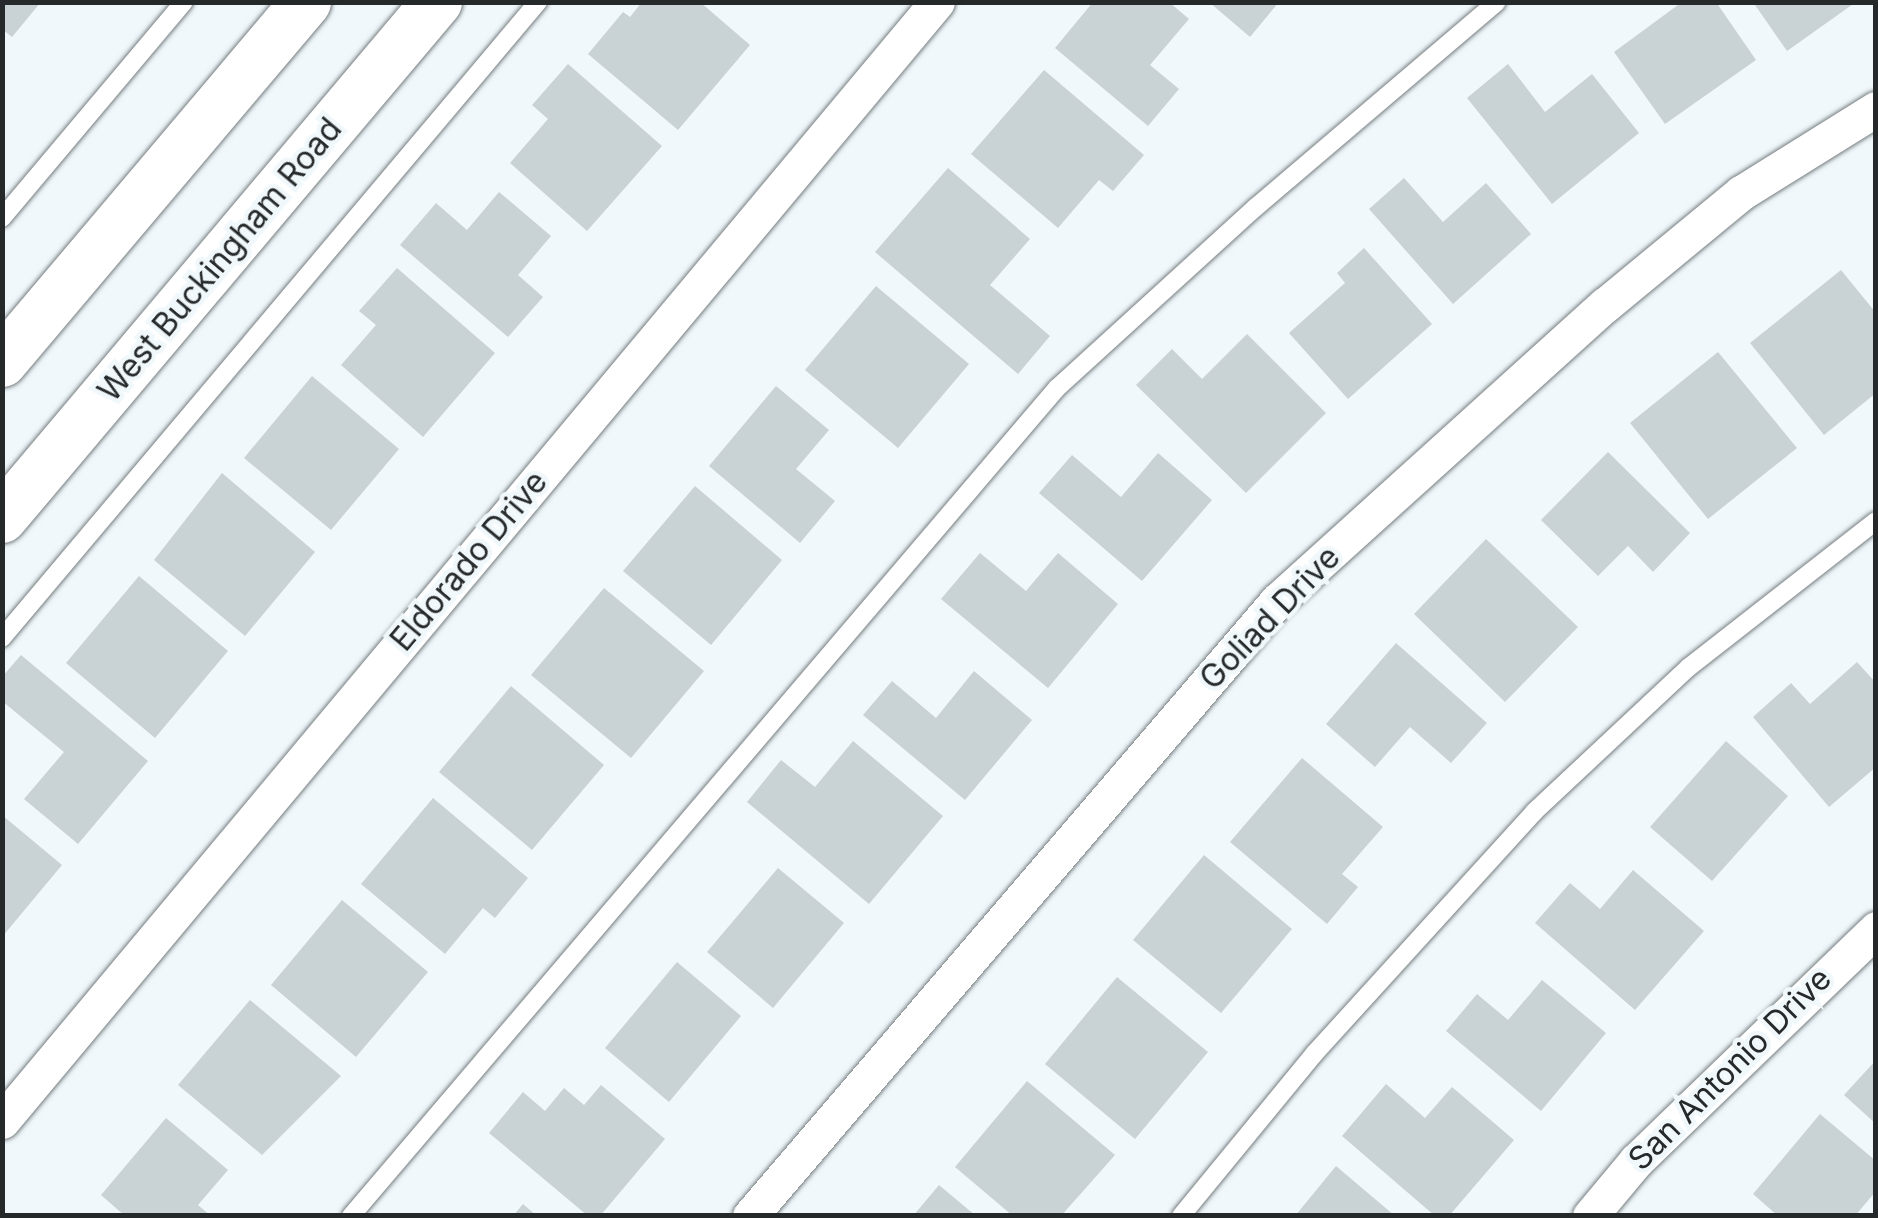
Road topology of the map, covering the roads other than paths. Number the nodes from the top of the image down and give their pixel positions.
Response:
1 (184, 2) edge
2 (306, 2) edge
3 (437, 2) edge
4 (538, 2) edge
5 (936, 2) edge
6 (1497, 2) edge
7 (1876, 109) edge
8 (2, 218) edge
9 (2, 362) edge
10 (2, 518) edge
11 (1876, 521) edge
12 (2, 638) edge
13 (1876, 929) edge
14 (2, 1121) edge
15 (351, 1216) edge
16 (750, 1216) edge
17 (1181, 1216) edge
18 (1590, 1216) edge

1 - 8 lane
2 - 9 main road
3 - 10 main road, West Buckingham Road
4 - 12 lane
5 - 14 street, Eldorado Drive
6 - 15 lane
7 - 16 street, Goliad Drive
11 - 17 lane
13 - 18 street, San Antonio Drive

